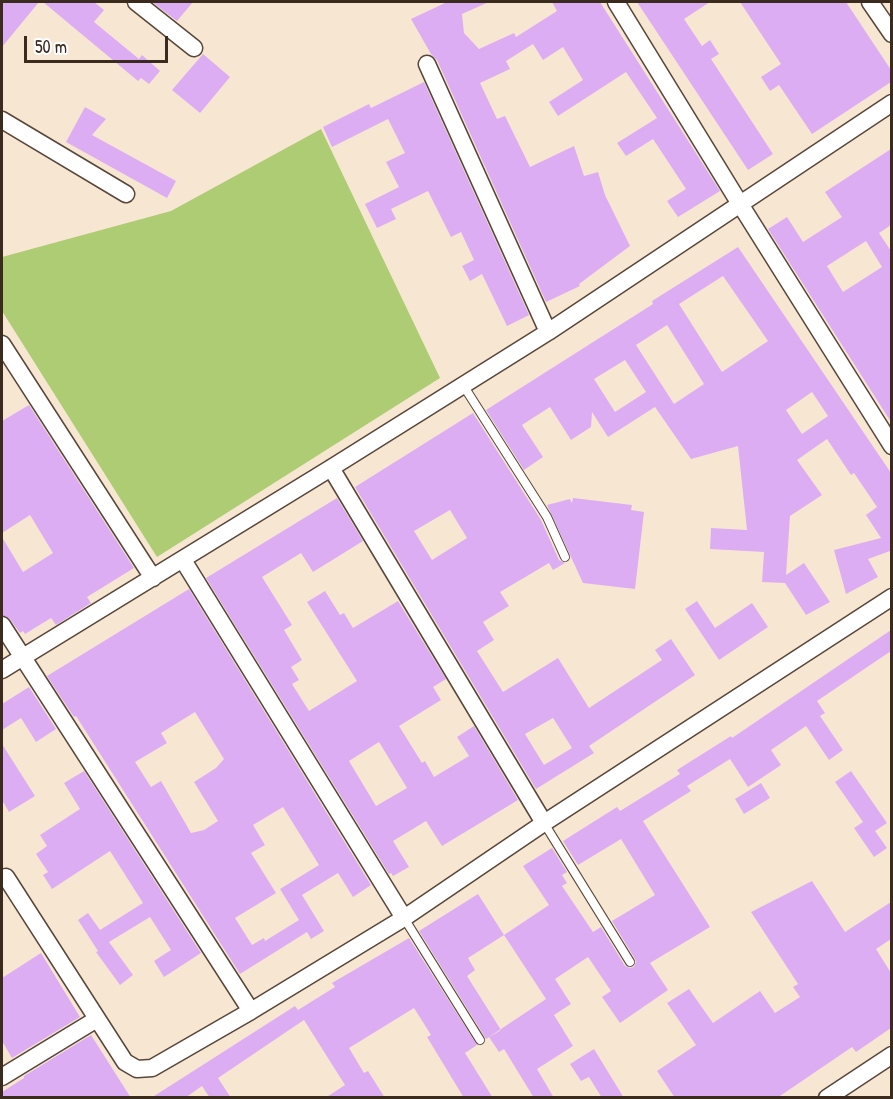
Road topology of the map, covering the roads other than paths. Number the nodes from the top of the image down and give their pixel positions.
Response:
1 (136, 2) edge
2 (616, 2) edge
3 (870, 2) edge
4 (891, 34) edge
5 (194, 48) dead end
6 (427, 64) dead end
7 (891, 103) edge
8 (2, 120) edge
9 (126, 194) dead end
10 (740, 204) junction
11 (548, 332) junction
12 (2, 344) edge
13 (463, 385) junction
14 (891, 446) edge
15 (331, 468) junction
16 (565, 557) dead end
17 (183, 560) junction
18 (153, 578) junction
19 (891, 597) edge
20 (2, 625) edge
21 (22, 658) junction
22 (2, 670) edge
23 (544, 823) junction
24 (3, 875) edge
25 (404, 918) junction
26 (630, 962) dead end
27 (251, 1011) junction
28 (97, 1019) junction
29 (480, 1040) dead end
30 (891, 1055) edge
31 (2, 1077) edge
32 (827, 1098) edge

1 - 5 street
2 - 10 street
3 - 4 street
6 - 11 street
7 - 10 street
8 - 9 street
10 - 11 street
10 - 14 street
11 - 13 street
12 - 18 street
13 - 15 street
13 - 16 lane
15 - 17 street
15 - 23 street
17 - 18 street
17 - 25 street
18 - 21 street
19 - 23 street
20 - 21 street
21 - 22 street
21 - 27 street
23 - 25 street
23 - 26 lane
24 - 28 street
25 - 27 street
25 - 29 lane
27 - 28 street
28 - 31 street
30 - 32 street

